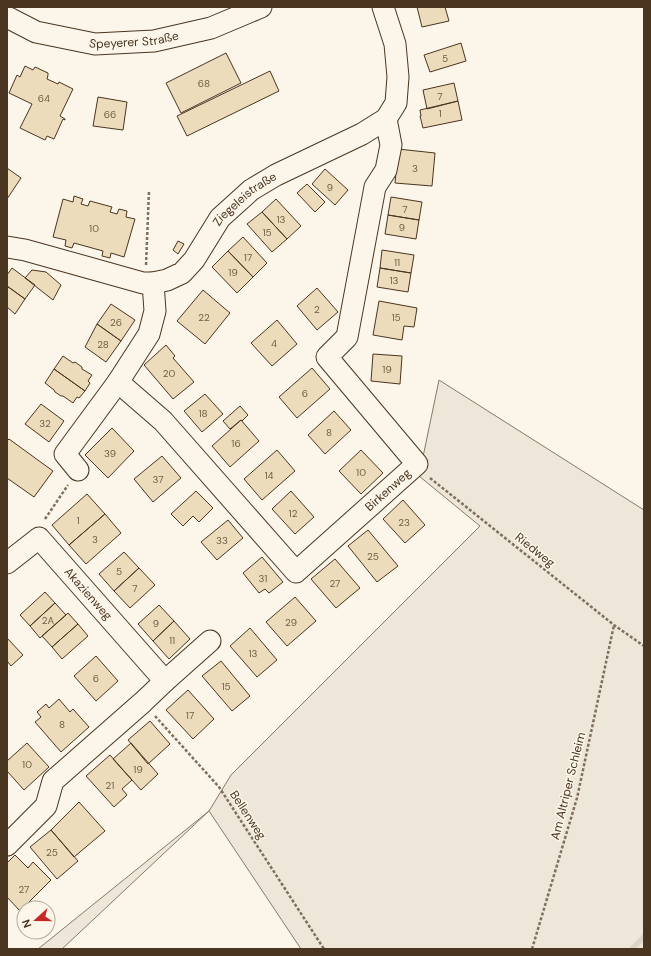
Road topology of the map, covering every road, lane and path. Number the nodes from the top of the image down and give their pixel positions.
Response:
1 (9, 7) edge
2 (261, 7) edge
3 (383, 7) edge
4 (7, 17) edge
5 (386, 119) junction
6 (149, 191) dead end
7 (7, 247) edge
8 (148, 283) junction
9 (118, 382) junction
10 (417, 464) junction
11 (78, 470) joint
12 (39, 538) junction
13 (7, 564) edge
14 (614, 625) junction
15 (210, 641) dead end
16 (644, 646) edge
17 (165, 681) junction
18 (143, 702) junction
19 (7, 845) edge
20 (324, 949) edge
21 (532, 949) edge

1 - 4 street
2 - 4 street, Speyerer Straße
3 - 5 street, Ziegeleistraße
5 - 8 street, Ziegeleistraße
5 - 10 street, Birkenweg
6 - 8 path
7 - 8 street
8 - 9 street
9 - 10 street, Birkenweg
9 - 11 street
10 - 14 path, Riedweg
11 - 12 path
12 - 13 street
12 - 17 street, Akazienweg
14 - 16 path, Riedweg
14 - 21 path, Am Altriper Schleim
15 - 17 street
17 - 18 street
18 - 19 street
18 - 20 path, Bellenweg

